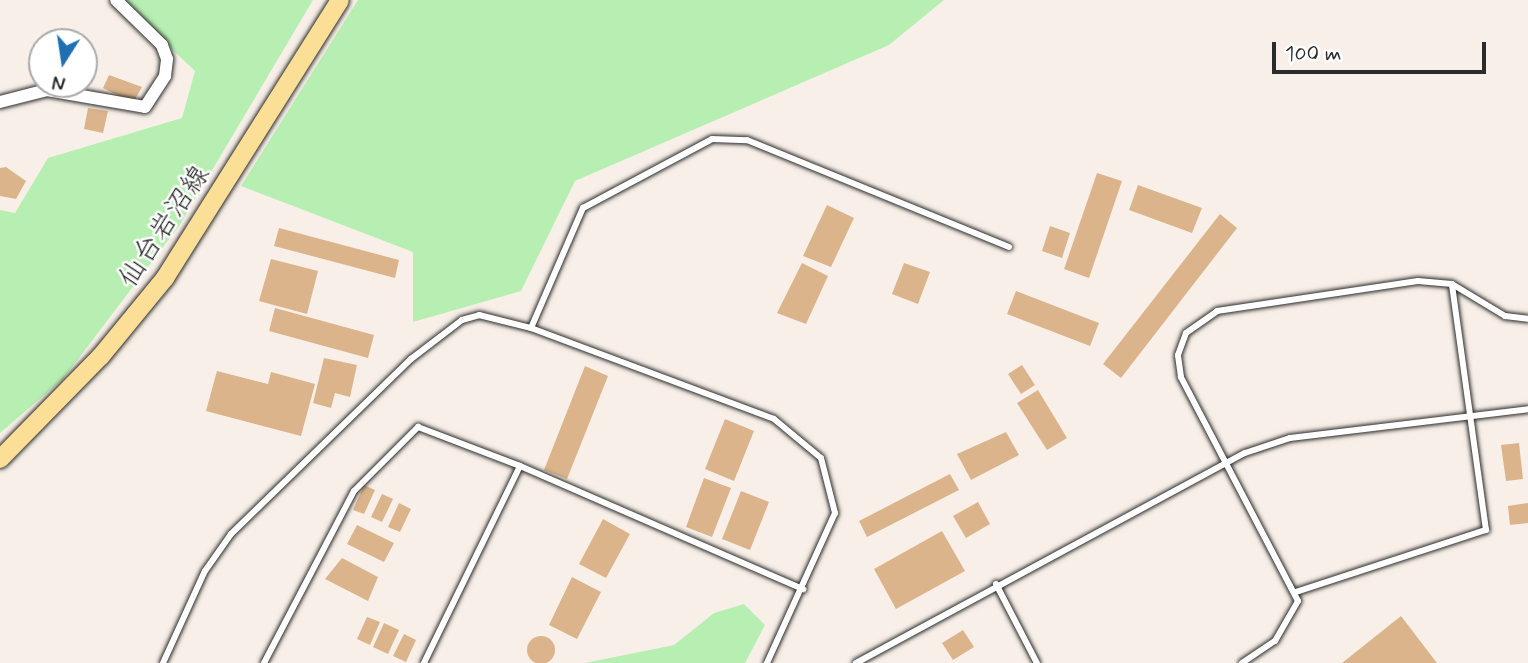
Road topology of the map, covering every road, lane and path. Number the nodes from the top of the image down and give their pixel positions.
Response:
1 (116, 0) edge
2 (340, 0) edge
3 (0, 102) edge
4 (1009, 247) dead end
5 (1452, 284) junction
6 (1528, 319) edge
7 (531, 328) junction
8 (1528, 409) edge
9 (1471, 416) junction
10 (0, 459) edge
11 (1229, 463) junction
12 (520, 466) junction
13 (996, 584) junction
14 (803, 589) junction
15 (1296, 592) junction
16 (163, 663) edge
17 (264, 663) edge
18 (424, 663) edge
19 (767, 663) edge
20 (856, 663) edge
21 (1037, 663) edge
22 (1242, 663) edge

1 - 3 street
2 - 10 main road, 仙台岩沼線
4 - 7 lane
5 - 6 lane
5 - 9 lane
5 - 11 lane
7 - 14 lane
7 - 16 lane
8 - 9 lane
9 - 11 lane
9 - 15 lane
11 - 13 lane
11 - 15 lane
12 - 14 lane
12 - 17 lane
12 - 18 lane
13 - 20 lane
13 - 21 lane
14 - 19 lane
15 - 22 lane

